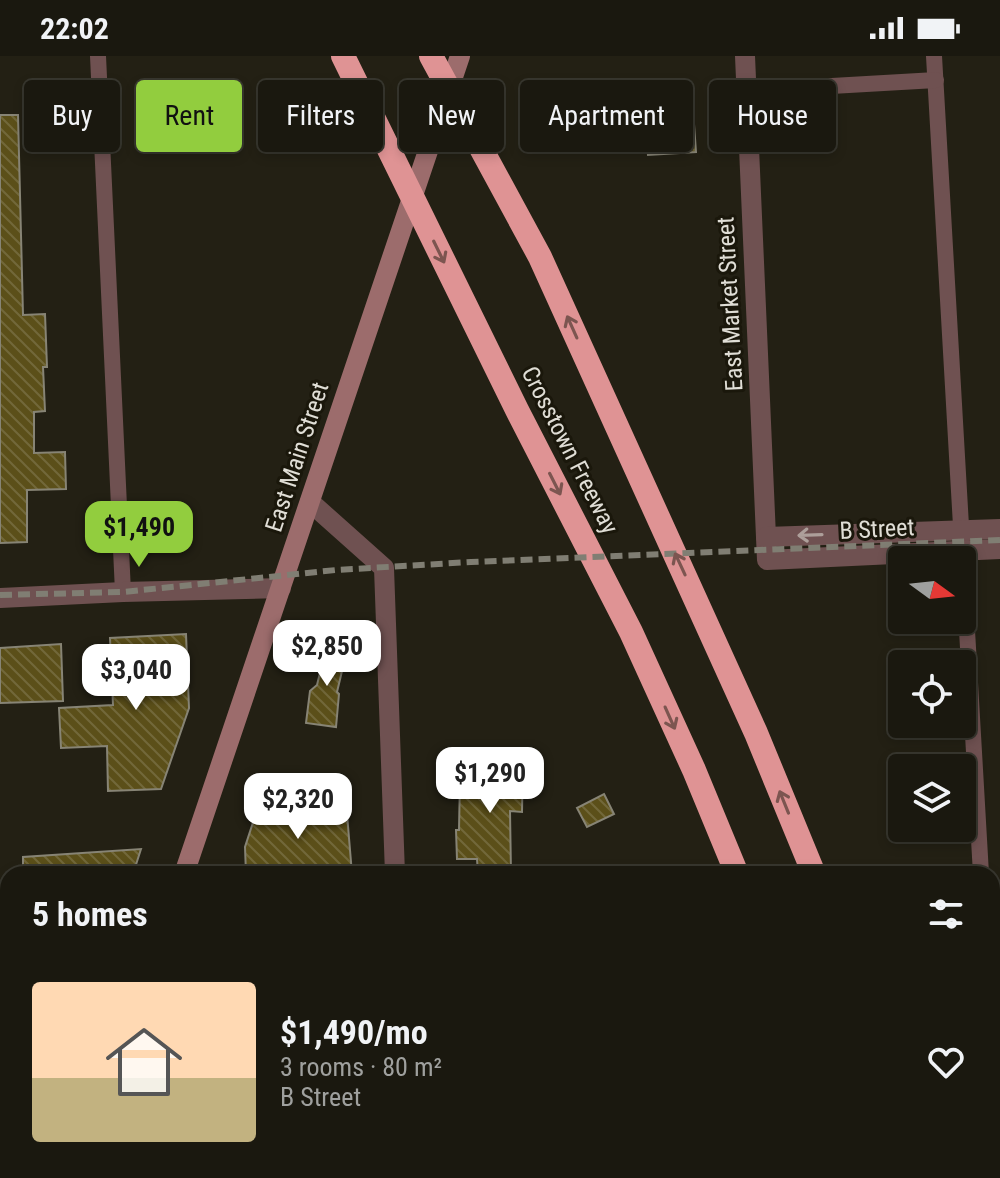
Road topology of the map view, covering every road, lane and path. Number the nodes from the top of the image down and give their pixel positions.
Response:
1 (98, 56) edge
2 (343, 56) edge
3 (431, 56) edge
4 (460, 56) edge
5 (745, 56) edge
6 (934, 56) edge
7 (746, 80) edge
8 (936, 80) junction
9 (836, 86) edge
10 (749, 152) edge
11 (310, 502) junction
12 (1000, 529) edge
13 (963, 541) junction
14 (767, 549) joint
15 (1000, 549) edge
16 (281, 588) junction
17 (123, 592) junction
18 (0, 598) edge
19 (187, 866) edge
20 (395, 866) edge
21 (734, 866) edge
22 (811, 866) edge
23 (981, 866) edge

1 - 17 lane
2 -> 21 highway, Crosstown Freeway
22 -> 3 highway, Crosstown Freeway
4 - 11 main road, East Main Street
5 - 7 street, East Market Street
6 - 8 lane
8 - 9 lane
8 - 13 lane
10 - 14 street, East Market Street
11 - 16 main road, East Main Street
11 - 20 street
12 - 13 street
13 - 14 street, B Street
13 - 15 street, B Street
13 - 23 lane
16 - 17 street
16 - 19 main road, East Main Street
17 - 18 street

